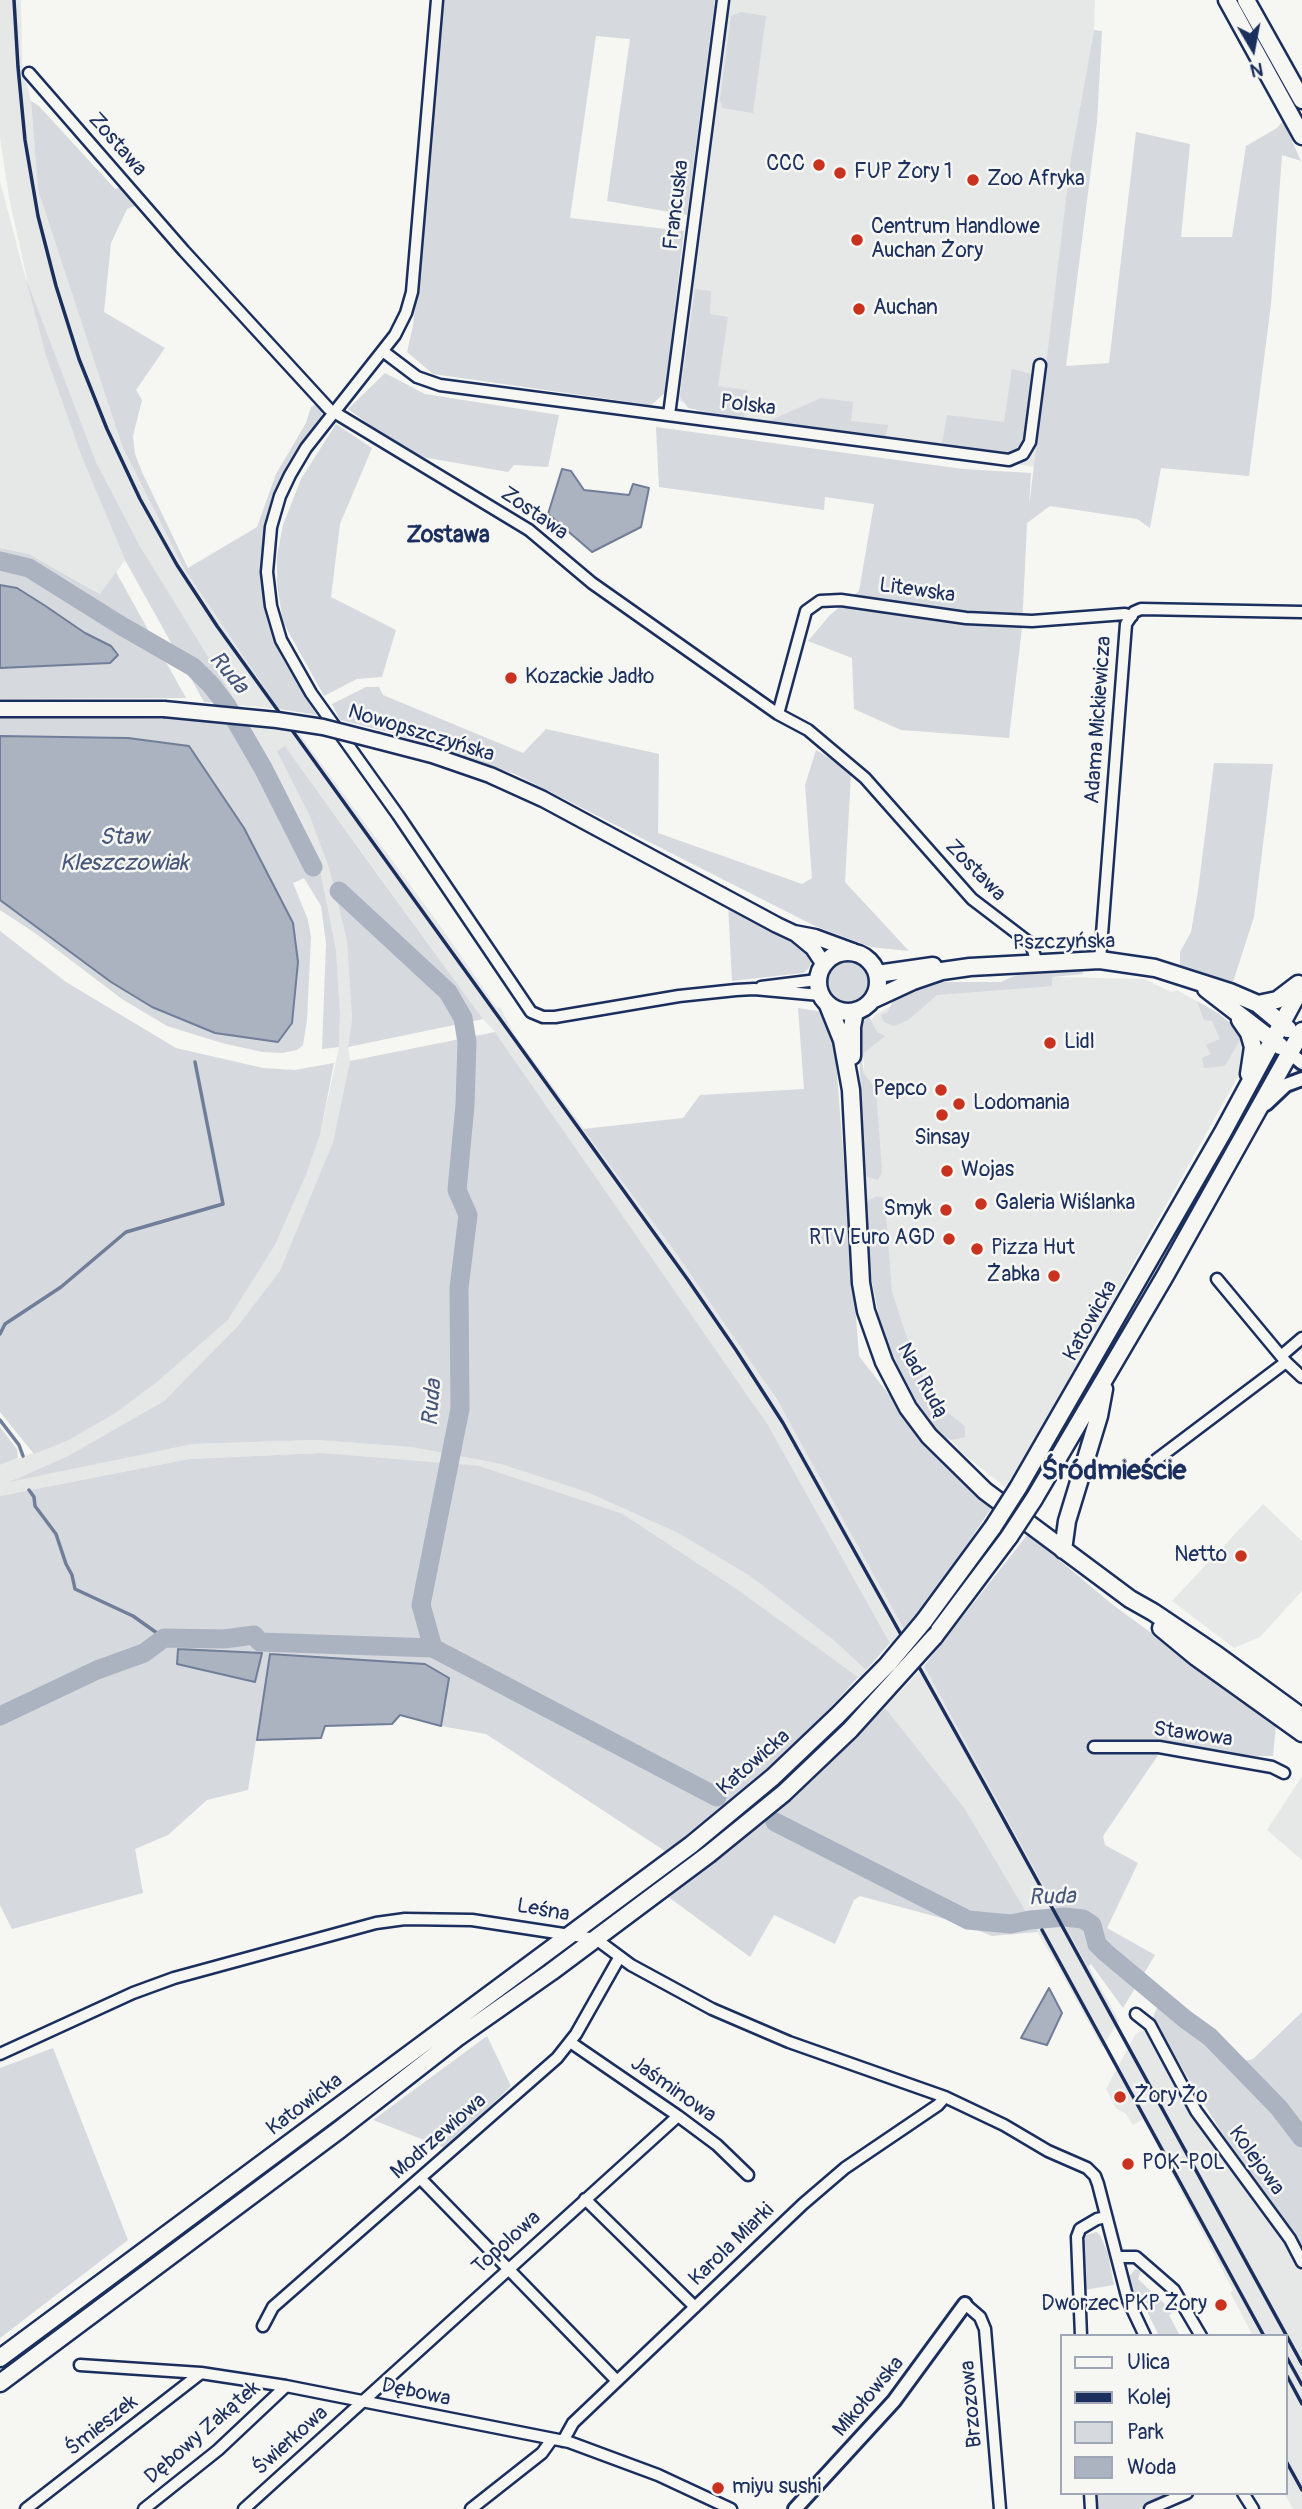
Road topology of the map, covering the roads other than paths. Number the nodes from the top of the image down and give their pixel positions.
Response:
1 (437, 0) edge
2 (1227, 0) edge
3 (1245, 0) edge
4 (723, 1) edge
5 (29, 73) dead end
6 (1302, 100) edge
7 (1302, 136) edge
8 (384, 352) junction
9 (1040, 365) dead end
10 (334, 412) junction
11 (669, 415) junction
12 (1302, 612) edge
13 (1132, 616) junction
14 (0, 709) edge
15 (778, 714) junction
16 (794, 933) junction
17 (853, 951) junction
18 (1100, 960) junction
19 (823, 963) junction
20 (1037, 963) junction
21 (970, 967) junction
22 (877, 974) junction
23 (1302, 980) edge
24 (1198, 984) junction
25 (1302, 985) edge
26 (754, 989) junction
27 (822, 993) junction
28 (872, 1000) junction
29 (1258, 1004) junction
30 (1232, 1009) junction
31 (855, 1011) junction
32 (1283, 1024) junction
33 (1301, 1036) edge
34 (1273, 1041) junction
35 (1296, 1058) edge
36 (1302, 1079) edge
37 (851, 1090) junction
38 (1246, 1090) junction
39 (1257, 1114) junction
40 (1217, 1279) dead end
41 (1302, 1338) edge
42 (1283, 1359) junction
43 (1106, 1376) junction
44 (1302, 1377) edge
45 (1156, 1460) dead end
46 (1063, 1550) junction
47 (1130, 1599) junction
48 (1302, 1717) edge
49 (1302, 1733) edge
50 (1094, 1748) dead end
51 (1284, 1773) dead end
52 (568, 1935) junction
53 (596, 1939) junction
54 (619, 1958) junction
55 (1136, 2014) dead end
56 (570, 2042) junction
57 (0, 2054) edge
58 (945, 2096) junction
59 (678, 2116) junction
60 (748, 2175) dead end
61 (421, 2179) junction
62 (585, 2199) junction
63 (1106, 2217) junction
64 (1117, 2257) junction
65 (1302, 2262) edge
66 (507, 2269) junction
67 (965, 2304) joint
68 (695, 2307) junction
69 (263, 2326) dead end
70 (1081, 2334) edge
71 (1144, 2334) edge
72 (1199, 2334) edge
73 (0, 2358) edge
74 (80, 2365) dead end
75 (201, 2373) junction
76 (617, 2381) junction
77 (0, 2383) edge
78 (286, 2386) junction
79 (363, 2401) junction
80 (557, 2440) junction
81 (1182, 2495) edge
82 (26, 2509) edge
83 (144, 2509) edge
84 (244, 2509) edge
85 (471, 2509) edge
86 (731, 2509) edge
87 (795, 2509) edge
88 (1000, 2509) edge
89 (1150, 2509) edge

1 - 8 street
2 - 7 main road
3 - 6 main road
4 - 11 street, Francuska
5 - 10 street, Zostawa
8 - 10 street
8 - 11 street, Polska
9 - 11 street, Polska
10 - 15 street, Zostawa
10 - 26 street
12 - 13 street, Adama Mickiewicza
13 - 15 street, Litewska
13 - 18 street, Adama Mickiewicza
14 - 16 main road, Nowopszczyńska, bridge
15 - 20 street, Zostawa
16 - 17 main road, Nowopszczyńska
16 - 19 main road, Nowopszczyńska
17 - 19 main road
17 - 22 main road
18 - 20 main road, Pszczyńska
18 - 24 main road, Pszczyńska
19 - 27 main road
20 - 21 main road, Pszczyńska
21 - 22 main road, Pszczyńska
21 - 28 main road, Pszczyńska
22 - 28 main road
23 - 29 main road
24 - 29 main road, Pszczyńska
24 - 30 main road, Pszczyńska
25 - 32 main road, Katowicka
26 - 27 street
26 - 27 street
27 - 31 main road
27 - 37 main road, Nad Rudą
28 - 31 main road
29 - 32 main road, Pszczyńska
30 - 34 main road, Pszczyńska
30 - 38 main road
31 - 37 main road, Nad Rudą
32 - 33 main road, Pszczyńska
32 - 34 main road, Katowicka
33 - 35 main road, Katowicka
34 - 35 main road, Pszczyńska
34 - 38 main road, Katowicka
35 - 39 main road, Katowicka
36 - 39 street
37 - 46 main road, Nad Rudą
38 - 52 main road, Katowicka, bridge
39 - 43 main road, Katowicka
40 - 42 street
41 - 42 street
42 - 44 street
42 - 45 street
43 - 46 main road
43 - 53 main road, Katowicka, bridge
46 - 47 main road, Nad Rudą
47 - 48 main road, Nad Rudą
47 - 49 main road, Nad Rudą
50 - 51 street, Stawowa
52 - 53 street, Leśna
52 - 57 street, Leśna
52 - 73 main road, Katowicka
53 - 54 street, Leśna
53 - 77 main road, Katowicka
54 - 56 street, Modrzewiowa
54 - 58 street, Leśna
55 - 65 street, Kolejowa
56 - 59 street, Jaśminowa
56 - 61 street, Modrzewiowa
58 - 63 street, Leśna
58 - 68 street, Karola Miarki
59 - 60 street, Jaśminowa
59 - 62 street, Topolowa
61 - 66 street
61 - 69 street, Modrzewiowa
62 - 66 street, Topolowa
62 - 68 street
63 - 64 street, Leśna
63 - 70 street
64 - 71 street, Leśna
64 - 72 street
66 - 76 street
66 - 79 street, Topolowa
67 - 87 street, Mikołowska
67 - 88 street, Brzozowa
68 - 76 street, Karola Miarki
74 - 75 street, Dębowa
75 - 78 street, Dębowa
75 - 82 street, Śmieszek
76 - 80 street, Karola Miarki
78 - 79 street, Dębowa
78 - 83 street, Dębowy Zakątek
79 - 80 street, Dębowa
79 - 84 street, Świerkowa
80 - 85 street, Karola Miarki
80 - 86 street, Dębowa
81 - 89 street

